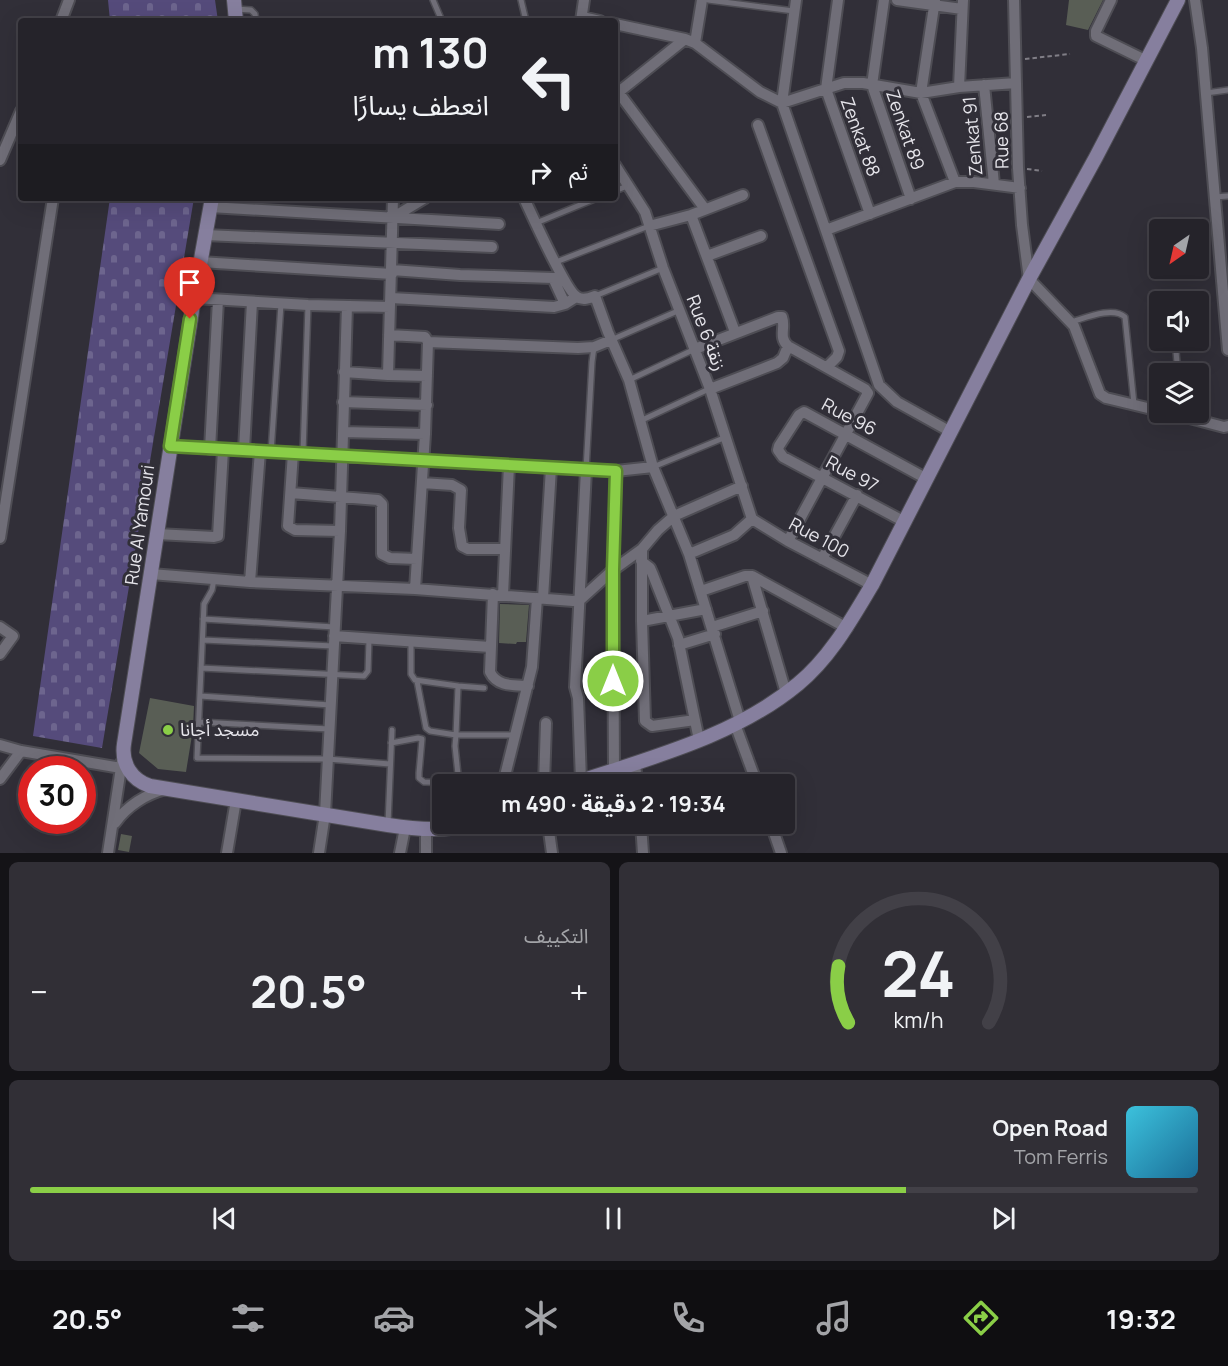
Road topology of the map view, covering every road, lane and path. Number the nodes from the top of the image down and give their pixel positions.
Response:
1 (69, 0) edge
2 (433, 0) edge
3 (521, 0) edge
4 (584, 0) edge
5 (702, 0) edge
6 (708, 0) edge
7 (838, 0) edge
8 (884, 0) edge
9 (897, 0) edge
10 (1014, 0) edge
11 (1111, 0) edge
12 (1178, 0) edge
13 (1195, 0) edge
14 (935, 3) edge
15 (963, 5) edge
16 (795, 6) edge
17 (235, 10) edge
18 (62, 18) edge
19 (256, 18) edge
20 (441, 18) edge
21 (525, 18) edge
22 (581, 18) edge
23 (618, 25) edge
24 (690, 41) junction
25 (1071, 54) dead end
26 (1016, 60) junction
27 (1147, 61) junction
28 (1016, 83) junction
29 (872, 85) junction
30 (984, 85) junction
31 (959, 87) junction
32 (826, 89) junction
33 (1228, 90) edge
34 (618, 93) edge
35 (921, 93) junction
36 (1205, 93) junction
37 (618, 95) edge
38 (782, 103) junction
39 (1046, 115) dead end
40 (18, 118) edge
41 (1018, 118) junction
42 (758, 125) dead end
43 (0, 160) edge
44 (1018, 168) junction
45 (618, 169) edge
46 (1042, 171) dead end
47 (955, 182) junction
48 (994, 184) junction
49 (629, 185) junction
50 (1020, 188) junction
51 (618, 190) edge
52 (743, 195) dead end
53 (1228, 196) edge
54 (1215, 197) junction
55 (911, 199) junction
56 (53, 201) edge
57 (393, 201) edge
58 (420, 201) edge
59 (525, 201) edge
60 (590, 201) edge
61 (211, 203) edge
62 (705, 209) junction
63 (870, 214) junction
64 (691, 215) junction
65 (392, 218) junction
66 (536, 223) junction
67 (499, 224) dead end
68 (649, 226) junction
69 (826, 230) junction
70 (205, 235) junction
71 (761, 236) dead end
72 (392, 244) junction
73 (492, 247) dead end
74 (707, 256) junction
75 (200, 262) junction
76 (556, 262) junction
77 (663, 268) junction
78 (392, 272) junction
79 (558, 277) junction
80 (1029, 279) junction
81 (596, 296) junction
82 (576, 297) junction
83 (194, 298) junction
84 (218, 300) junction
85 (252, 302) junction
86 (391, 302) junction
87 (281, 304) junction
88 (566, 304) junction
89 (308, 305) junction
90 (347, 306) junction
91 (1226, 308) edge
92 (680, 310) junction
93 (1071, 322) junction
94 (735, 332) junction
95 (389, 335) junction
96 (611, 340) junction
97 (428, 342) junction
98 (788, 346) junction
99 (594, 347) junction
100 (695, 349) junction
101 (1228, 350) edge
102 (827, 367) junction
103 (344, 372) junction
104 (388, 375) junction
105 (427, 376) junction
106 (629, 380) junction
107 (710, 388) junction
108 (343, 402) junction
109 (427, 405) junction
110 (1134, 405) junction
111 (1149, 408) edge
112 (640, 421) junction
113 (1209, 423) edge
114 (1228, 426) edge
115 (343, 432) junction
116 (951, 432) junction
117 (425, 434) junction
118 (846, 434) junction
119 (726, 437) junction
120 (170, 446) junction
121 (210, 448) junction
122 (223, 450) junction
123 (244, 450) junction
124 (266, 451) junction
125 (298, 453) junction
126 (342, 455) junction
127 (783, 457) joint
128 (424, 460) junction
129 (509, 465) junction
130 (653, 467) junction
131 (551, 468) junction
132 (586, 470) junction
133 (616, 471) junction
134 (823, 477) junction
135 (927, 479) junction
136 (422, 483) junction
137 (741, 486) junction
138 (291, 493) junction
139 (857, 495) junction
140 (341, 496) junction
141 (674, 516) junction
142 (752, 519) junction
143 (905, 522) junction
144 (340, 531) junction
145 (158, 534) junction
146 (0, 538) edge
147 (789, 541) junction
148 (505, 549) junction
149 (642, 549) junction
150 (689, 554) junction
151 (417, 559) junction
152 (822, 559) junction
153 (641, 561) junction
154 (613, 570) junction
155 (151, 574) junction
156 (752, 576) junction
157 (214, 579) junction
158 (250, 582) junction
159 (872, 585) junction
160 (336, 586) junction
161 (415, 589) junction
162 (701, 591) junction
163 (498, 594) junction
164 (540, 598) junction
165 (581, 599) junction
166 (706, 609) junction
167 (763, 611) junction
168 (670, 617) junction
169 (203, 619) junction
170 (642, 621) junction
171 (0, 627) edge
172 (847, 628) junction
173 (713, 631) junction
174 (334, 636) junction
175 (369, 639) junction
176 (203, 640) junction
177 (411, 641) junction
178 (679, 645) junction
179 (490, 647) junction
180 (1, 651) edge
181 (201, 668) junction
182 (332, 674) junction
183 (417, 681) junction
184 (458, 686) junction
185 (528, 686) junction
186 (484, 688) dead end
187 (786, 693) junction
188 (200, 696) junction
189 (330, 705) junction
190 (695, 720) junction
191 (199, 722) junction
192 (737, 722) junction
193 (546, 723) dead end
194 (329, 729) junction
195 (392, 730) dead end
196 (456, 735) junction
197 (516, 735) junction
198 (699, 740) junction
199 (391, 743) junction
200 (0, 745) edge
201 (123, 750) junction
202 (21, 751) junction
203 (327, 759) junction
204 (635, 763) junction
205 (390, 764) junction
206 (121, 768) junction
207 (614, 771) junction
208 (458, 774) edge
209 (505, 774) edge
210 (544, 774) edge
211 (577, 774) edge
212 (605, 774) edge
213 (636, 774) edge
214 (754, 774) edge
215 (0, 779) edge
216 (137, 779) junction
217 (432, 782) edge
218 (119, 783) junction
219 (166, 789) junction
220 (117, 795) junction
221 (236, 801) junction
222 (136, 803) junction
223 (325, 814) junction
224 (388, 825) junction
225 (114, 826) junction
226 (405, 828) junction
227 (426, 828) junction
228 (432, 828) edge
229 (549, 834) edge
230 (642, 834) edge
231 (774, 834) edge
232 (108, 853) edge
233 (227, 853) edge
234 (319, 853) edge
235 (400, 853) edge
236 (426, 853) edge
237 (552, 853) edge
238 (643, 853) edge
239 (781, 853) edge

1 - 18 street
2 - 20 lane
3 - 21 lane
4 - 22 street
5 - 24 street
6 - 16 lane
7 - 32 street, Zenkat 88
8 - 29 street, Zenkat 89
9 - 14 street
10 - 26 street, Rue 68
11 - 27 street
12 - 27 street
13 - 36 street
14 - 15 street
14 - 35 street
15 - 31 street
16 - 38 street
17 - 19 lane
23 - 24 street
24 - 34 street
24 - 38 street
25 - 26 path
26 - 28 street, Rue 68
27 - 80 street
28 - 30 street
28 - 41 street, Rue 68
29 - 32 street
29 - 35 street
29 - 55 street, Zenkat 89
30 - 31 street
30 - 48 street, Zenkat 91
31 - 35 street
32 - 38 street
32 - 63 street, Zenkat 88
33 - 36 lane
35 - 47 street
36 - 54 street
37 - 62 street
38 - 69 street
39 - 41 path
40 - 43 street
41 - 44 street, Rue 68
42 - 102 street
44 - 46 path
44 - 50 street, Rue 68
45 - 49 street, Rue 6 زنقة
47 - 48 street
47 - 55 street
48 - 50 street
49 - 51 lane
49 - 68 street, Rue 6 زنقة
50 - 80 street, Rue 68
52 - 62 street
53 - 54 lane
54 - 91 street
55 - 63 street
56 - 146 street
57 - 65 street
58 - 65 street
59 - 66 street
60 - 66 lane
61 - 65 street
61 - 70 street, Rue Al Yamouri
62 - 64 street
63 - 69 street
64 - 68 street
64 - 74 street
65 - 67 street
65 - 72 street
66 - 76 street
68 - 76 lane
68 - 77 street, Rue 6 زنقة
69 - 116 street
70 - 72 street
70 - 75 street, Rue Al Yamouri
71 - 74 street
72 - 73 street
72 - 78 street
74 - 94 street
75 - 78 street
75 - 83 street, Rue Al Yamouri
76 - 79 street
77 - 81 lane
77 - 92 street, Rue 6 زنقة
78 - 79 street
78 - 86 street
79 - 82 street
79 - 88 street
80 - 93 street
80 - 116 street
81 - 82 street
81 - 96 street
82 - 88 street
83 - 84 street
83 - 120 street, Rue Al Yamouri
84 - 85 street
84 - 121 street
85 - 87 street
85 - 123 street
86 - 88 street
86 - 90 street
86 - 95 street
87 - 89 street
87 - 124 lane
89 - 90 street
89 - 125 lane
90 - 103 street
91 - 101 street
92 - 96 lane
92 - 100 street, Rue 6 زنقة
93 - 110 street
93 - 110 lane
94 - 98 street
94 - 100 street
95 - 97 street
95 - 104 street
96 - 99 street
96 - 106 street
97 - 99 street
97 - 105 street
98 - 102 street
98 - 107 street
99 - 132 lane
100 - 106 lane
100 - 107 street, Rue 6 زنقة
102 - 118 street
103 - 104 street
103 - 108 street
104 - 105 street
105 - 109 street
106 - 112 street
107 - 112 lane
107 - 119 street, Rue 6 زنقة
108 - 109 street
108 - 115 street
109 - 117 street
110 - 111 street
112 - 130 street
113 - 114 street
115 - 117 street
115 - 126 street
116 - 135 street
117 - 128 street
118 - 127 street, Rue 96
118 - 134 street
118 - 135 street, Rue 96
119 - 130 lane
119 - 137 street, Rue 6 زنقة
120 - 121 street
120 - 145 street, Rue Al Yamouri
121 - 122 street
122 - 123 street
122 - 145 street
123 - 124 street
124 - 125 street
124 - 158 street
125 - 126 street
125 - 138 street
126 - 128 street
126 - 140 street
127 - 134 street, Rue 97
128 - 129 street
128 - 136 street
129 - 131 street
129 - 148 street
130 - 133 street
130 - 141 street
131 - 132 street
131 - 164 street
132 - 133 street
132 - 165 street
133 - 154 street
134 - 139 street, Rue 97
134 - 147 street
135 - 143 street
136 - 148 street
136 - 151 street
137 - 141 street
137 - 142 street, Rue 6 زنقة
138 - 140 street
138 - 144 street
139 - 143 street, Rue 97
139 - 152 street
140 - 144 street
140 - 151 street
141 - 149 street
141 - 150 street
142 - 147 street, Rue 100
142 - 150 street
143 - 159 street
144 - 160 street
145 - 155 street, Rue Al Yamouri
147 - 152 street, Rue 100
148 - 163 street
149 - 153 street
149 - 154 street
150 - 162 street
151 - 161 street
152 - 159 street, Rue 100
153 - 168 street
153 - 170 street
154 - 165 street
154 - 207 street
155 - 157 street
155 - 201 street, Rue Al Yamouri
156 - 162 street
156 - 167 street
156 - 172 street
157 - 158 street
157 - 169 lane
158 - 160 street
159 - 172 street
160 - 161 street
160 - 174 street
161 - 163 street
162 - 166 street
163 - 164 street
163 - 179 street
164 - 165 street
164 - 185 street
165 - 211 street
166 - 168 street
166 - 173 street
167 - 173 street
167 - 187 street
168 - 170 street
168 - 178 street
169 - 174 lane
169 - 176 lane
170 - 190 street
171 - 180 street
172 - 187 street
173 - 178 street
173 - 192 street
174 - 175 street
174 - 176 lane
174 - 182 street
175 - 177 street
175 - 182 lane
176 - 181 lane
177 - 179 street
177 - 183 lane
178 - 190 street
179 - 185 street
181 - 182 lane
181 - 188 lane
182 - 189 street
183 - 184 lane
183 - 196 lane
184 - 186 lane
184 - 196 lane
185 - 197 street
187 - 192 street
188 - 189 lane
188 - 191 lane
189 - 194 street
190 - 198 street
191 - 194 lane
191 - 203 lane
192 - 198 street
192 - 214 street
193 - 210 street
194 - 203 street
195 - 199 lane
196 - 197 lane
196 - 208 lane
197 - 209 street
198 - 204 street
199 - 205 lane
199 - 217 lane
200 - 202 street
201 - 206 street
201 - 216 street
202 - 206 street
202 - 215 street
203 - 205 lane
203 - 223 street
204 - 207 street
204 - 213 street
205 - 224 lane
206 - 218 street
207 - 212 street
216 - 218 street
216 - 219 street
216 - 222 street
218 - 220 street
219 - 221 street
219 - 222 street
220 - 222 street
220 - 225 street
221 - 223 street
221 - 233 street
222 - 225 street
223 - 224 street
223 - 234 street
224 - 226 street
225 - 232 street
226 - 227 street
226 - 235 street
227 - 228 street
227 - 236 street
229 - 237 street
230 - 238 street
231 - 239 street

